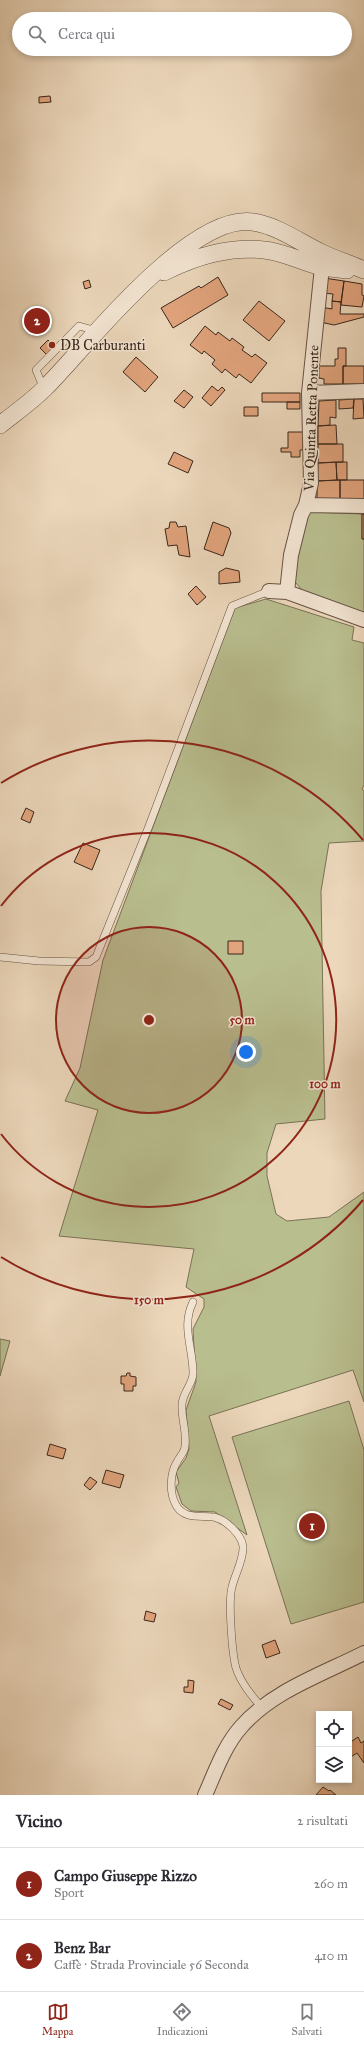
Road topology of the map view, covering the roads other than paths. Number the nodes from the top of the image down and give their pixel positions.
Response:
1 (322, 266) junction
2 (364, 271) edge
3 (147, 280) junction
4 (364, 391) edge
5 (309, 393) junction
6 (0, 425) edge
7 (306, 506) junction
8 (364, 506) edge
9 (269, 591) joint
10 (286, 592) junction
11 (364, 620) edge
12 (0, 957) edge
13 (193, 1302) dead end
14 (364, 1653) edge
15 (262, 1708) junction
16 (205, 1795) edge

1 - 2 street
1 - 3 street
1 - 5 street, Via Quinta Retta Ponente
2 - 3 street
3 - 6 street
4 - 5 street
5 - 7 street, Via Quinta Retta Ponente
7 - 8 street
7 - 10 street, Via Quinta Retta Ponente
9 - 10 street
9 - 12 lane
10 - 11 street
13 - 15 lane
14 - 15 street
15 - 16 street

